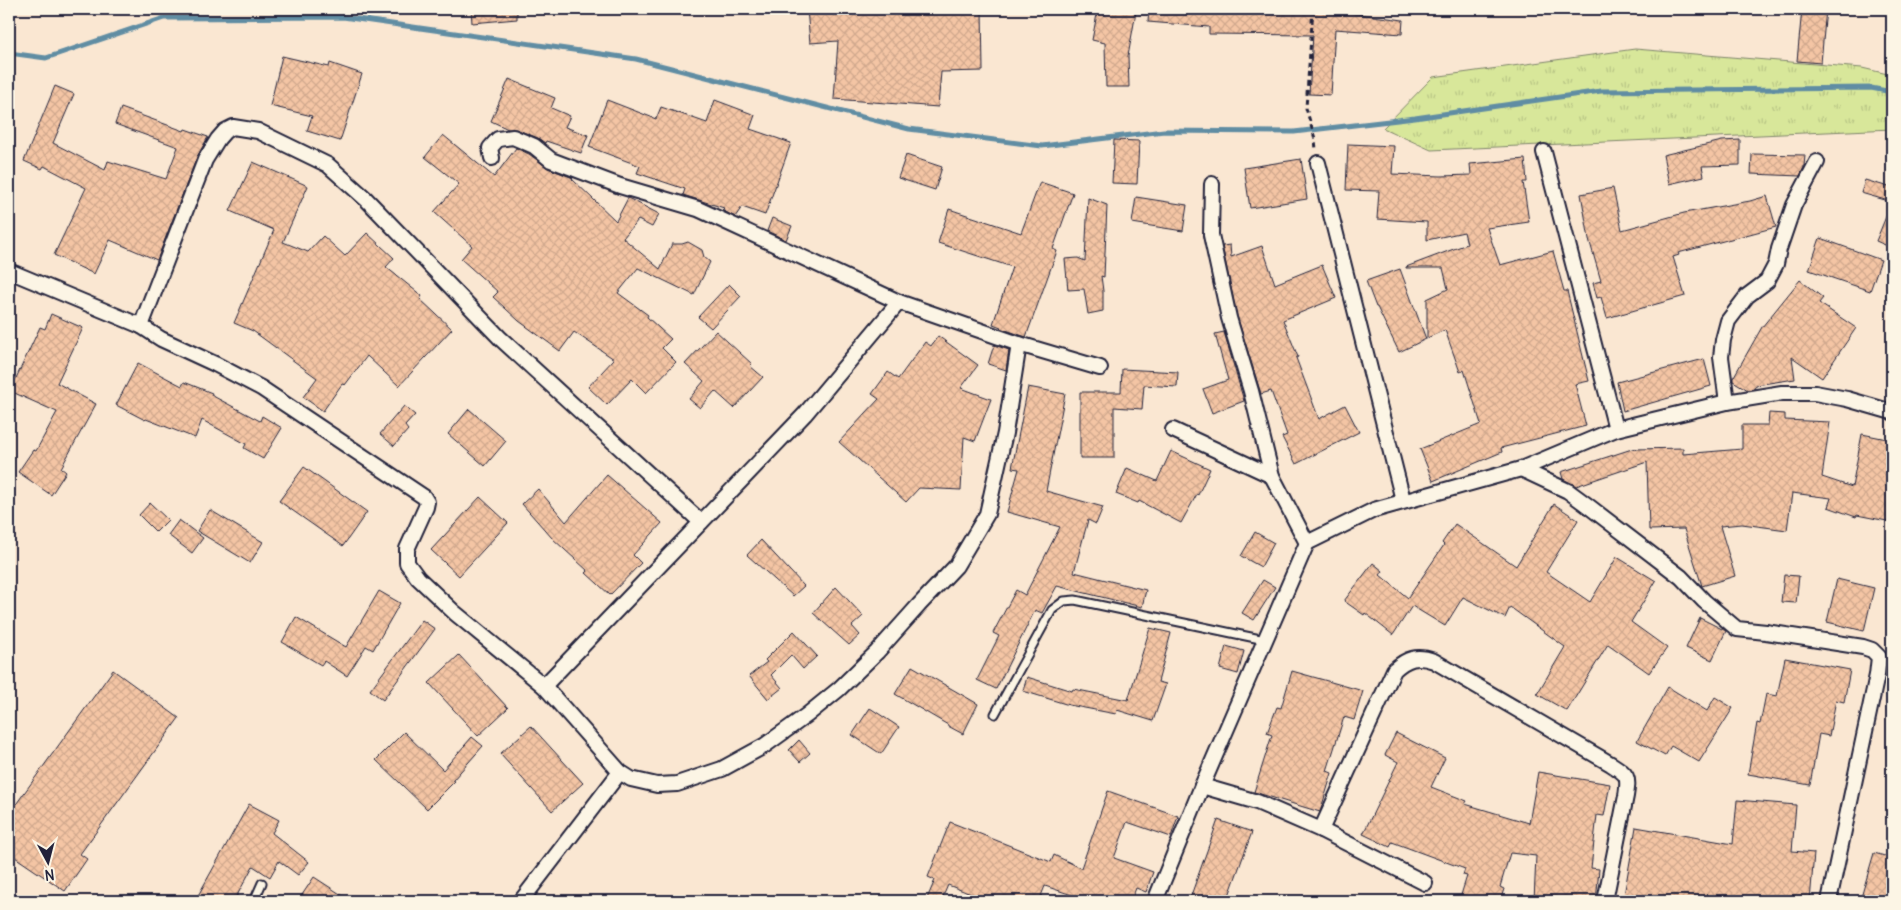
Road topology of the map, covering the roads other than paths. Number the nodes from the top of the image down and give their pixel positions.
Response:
1 (1544, 152) dead end
2 (492, 158) dead end
3 (1817, 162) dead end
4 (1318, 163) dead end
5 (1212, 184) dead end
6 (9, 271) edge
7 (899, 302) junction
8 (140, 326) junction
9 (1019, 344) junction
10 (1100, 368) dead end
11 (1727, 402) junction
12 (1892, 412) edge
13 (1616, 429) junction
14 (1173, 430) dead end
15 (1521, 469) junction
16 (1272, 476) junction
17 (1403, 500) junction
18 (701, 522) junction
19 (1307, 543) junction
20 (1265, 640) junction
21 (544, 686) junction
22 (995, 714) dead end
23 (620, 772) junction
24 (1202, 786) junction
25 (1321, 830) junction
26 (262, 883) dead end
27 (1425, 883) dead end
28 (254, 901) edge
29 (521, 901) edge
30 (1155, 901) edge
31 (1604, 901) edge
32 (1829, 901) edge

1 - 13 street
2 - 7 street
3 - 11 street
4 - 17 street
5 - 16 street
6 - 8 street
7 - 9 street
7 - 18 street
8 - 18 street
8 - 21 street
9 - 10 street
9 - 23 street
11 - 12 street
11 - 13 street
13 - 15 street
14 - 16 street
15 - 17 street
15 - 32 street
16 - 19 street
17 - 19 street
18 - 21 street
19 - 20 street
20 - 22 lane
20 - 24 street
21 - 23 street
23 - 29 street
24 - 25 street
24 - 30 street
25 - 27 street
25 - 31 street
26 - 28 lane

